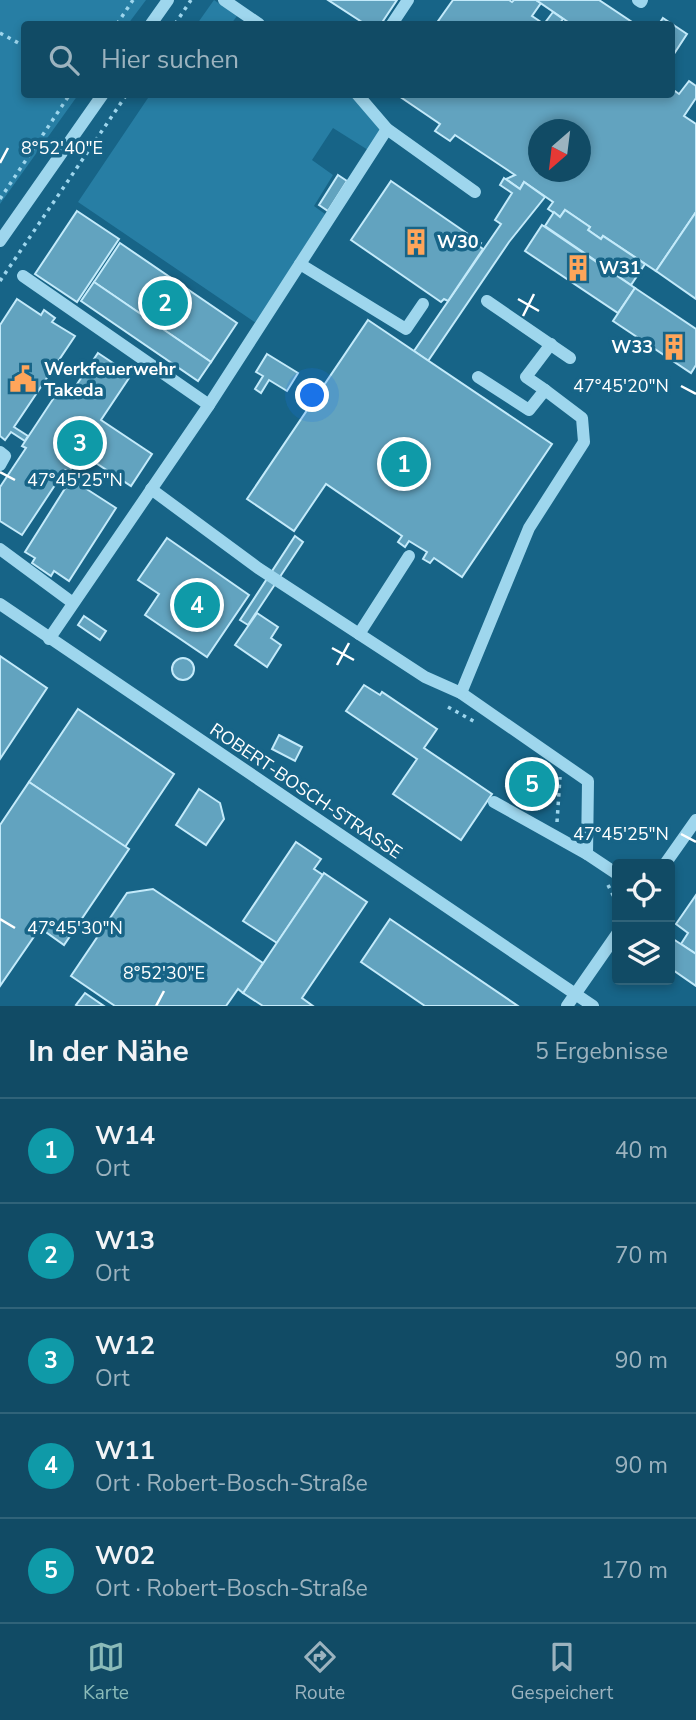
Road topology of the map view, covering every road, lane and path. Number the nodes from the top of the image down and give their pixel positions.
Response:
1 (133, 0) edge
2 (168, 0) edge
3 (191, 0) edge
4 (224, 0) edge
5 (408, 0) edge
6 (119, 21) edge
7 (153, 21) edge
8 (177, 21) edge
9 (255, 21) edge
10 (394, 21) edge
11 (0, 33) edge
12 (21, 44) edge
13 (67, 98) edge
14 (100, 98) edge
15 (124, 98) edge
16 (360, 98) edge
17 (387, 130) junction
18 (475, 192) dead end
19 (0, 199) edge
20 (0, 241) edge
21 (300, 264) junction
22 (23, 276) dead end
23 (0, 281) edge
24 (487, 301) dead end
25 (423, 304) dead end
26 (551, 344) junction
27 (570, 358) dead end
28 (478, 377) dead end
29 (545, 390) junction
30 (209, 405) junction
31 (0, 453) edge
32 (0, 465) edge
33 (151, 489) junction
34 (0, 549) edge
35 (409, 556) dead end
36 (73, 603) junction
37 (0, 604) edge
38 (359, 634) junction
39 (49, 639) junction
40 (461, 693) junction
41 (448, 707) dead end
42 (479, 724) dead end
43 (551, 771) dead end
44 (495, 802) dead end
45 (696, 820) edge
46 (555, 837) junction
47 (587, 854) junction
48 (669, 859) edge
49 (612, 871) edge
50 (598, 879) dead end
51 (612, 892) edge
52 (612, 941) edge
53 (576, 994) junction
54 (567, 1006) edge
55 (593, 1006) edge

1 - 6 path
2 - 7 street
3 - 8 path
4 - 9 street
5 - 10 street
11 - 12 path
13 - 19 path
14 - 20 street
15 - 23 path
16 - 17 street
17 - 18 street
17 - 21 street
21 - 25 street
21 - 30 street
22 - 30 street
24 - 26 street
26 - 27 street
26 - 29 street
28 - 29 street
29 - 40 street
30 - 33 street
31 - 32 street
33 - 36 street
33 - 38 street
34 - 36 street
35 - 38 street
36 - 39 street
37 - 39 street, ROBERT-BOSCH-STRASSE
38 - 40 street
39 - 53 street, ROBERT-BOSCH-STRASSE
40 - 47 street
41 - 42 path
43 - 46 path
44 - 46 street
45 - 48 street
46 - 47 street
47 - 49 street
50 - 51 path
52 - 53 street
53 - 54 street
53 - 55 street, ROBERT-BOSCH-STRASSE

